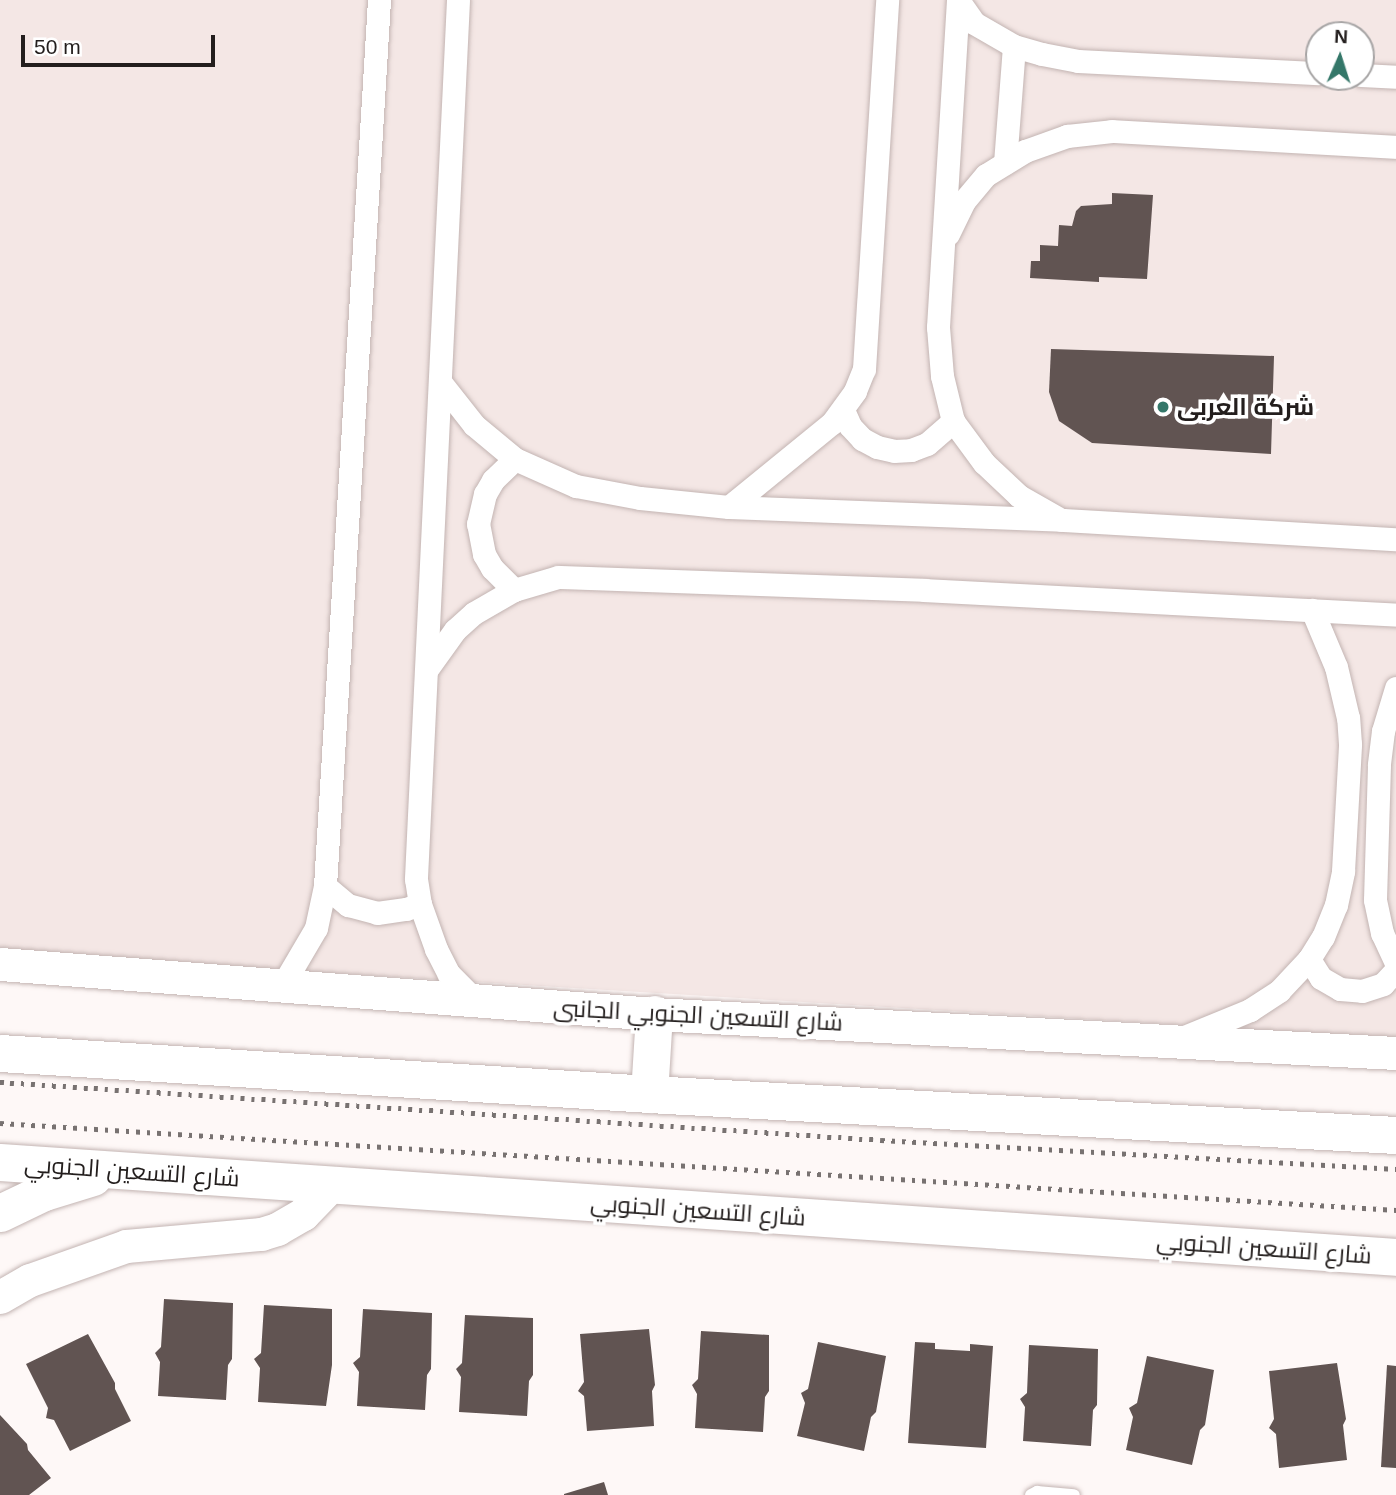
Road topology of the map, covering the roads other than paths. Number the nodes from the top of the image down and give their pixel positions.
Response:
1 (379, 0) edge
2 (458, 0) edge
3 (887, 0) edge
4 (958, 0) edge
5 (1014, 46) junction
6 (1305, 72) edge
7 (1375, 76) edge
8 (1396, 77) edge
9 (1396, 147) edge
10 (1005, 163) junction
11 (943, 244) junction
12 (441, 383) junction
13 (843, 410) junction
14 (953, 421) junction
15 (515, 459) junction
16 (729, 506) junction
17 (1062, 520) junction
18 (1396, 539) edge
19 (514, 590) junction
20 (1312, 610) junction
21 (1396, 615) edge
22 (426, 672) junction
23 (1396, 688) edge
24 (326, 886) junction
25 (420, 904) junction
26 (1309, 959) junction
27 (1396, 963) edge
28 (0, 964) edge
29 (1396, 970) edge
30 (282, 986) junction
31 (475, 1000) junction
32 (654, 1014) junction
33 (1176, 1041) junction
34 (1, 1053) edge
35 (1396, 1053) edge
36 (649, 1094) junction
37 (1396, 1135) edge
38 (0, 1162) edge
39 (118, 1169) junction
40 (330, 1186) junction
41 (0, 1213) edge
42 (1396, 1257) edge
43 (0, 1297) edge
44 (1031, 1495) edge
45 (1074, 1495) edge

1 - 24 street
2 - 12 street
3 - 13 street
4 - 5 street
4 - 11 street
5 - 6 street
5 - 10 street
7 - 8 street
9 - 10 street
10 - 11 street
11 - 14 street
12 - 15 street
12 - 22 street
13 - 14 street
13 - 16 street
14 - 17 street
15 - 16 street
15 - 19 street
16 - 17 street
17 - 18 street
19 - 20 street
19 - 22 street
20 - 21 street
20 - 26 street
22 - 25 street
23 - 27 street
24 - 25 street
24 - 30 street
25 - 31 street
26 - 29 street
26 - 33 street
28 - 30 street, شارع التسعين الجنوبي الجانبى
30 - 31 street, شارع التسعين الجنوبي الجانبى
31 - 32 street, شارع التسعين الجنوبي الجانبى
32 - 33 street, شارع التسعين الجنوبي الجانبى
32 - 36 main road
33 - 35 street, شارع التسعين الجنوبي الجانبى
34 - 36 main road
36 - 37 main road
38 - 39 main road, شارع التسعين الجنوبي
39 - 40 main road, شارع التسعين الجنوبي
39 - 41 main road
40 - 42 main road, شارع التسعين الجنوبي
40 - 43 street
44 - 45 lane

